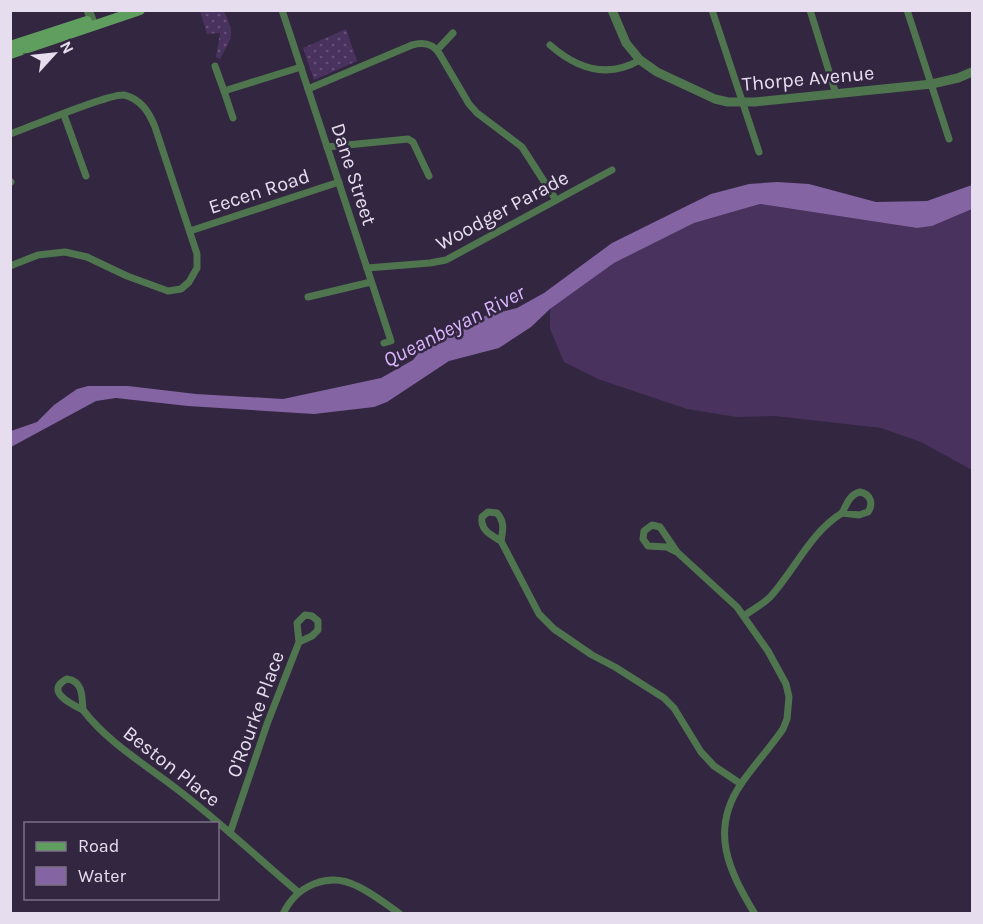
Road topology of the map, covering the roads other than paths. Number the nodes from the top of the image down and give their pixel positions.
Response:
1 (119, 10) edge
2 (140, 10) edge
3 (282, 10) edge
4 (612, 10) edge
5 (712, 10) edge
6 (810, 10) edge
7 (908, 10) edge
8 (91, 19) edge
9 (453, 33) dead end
10 (550, 45) dead end
11 (10, 46) edge
12 (437, 50) junction
13 (10, 54) edge
14 (640, 60) junction
15 (215, 66) dead end
16 (301, 67) junction
17 (972, 72) edge
18 (932, 84) junction
19 (308, 89) junction
20 (224, 91) junction
21 (836, 94) junction
22 (743, 102) junction
23 (64, 115) junction
24 (233, 118) dead end
25 (10, 134) edge
26 (949, 139) dead end
27 (327, 147) junction
28 (760, 152) dead end
29 (612, 170) dead end
30 (86, 176) dead end
31 (429, 176) dead end
32 (339, 182) junction
33 (556, 200) junction
34 (190, 231) junction
35 (10, 266) edge
36 (367, 268) junction
37 (371, 282) junction
38 (308, 297) dead end
39 (384, 343) dead end
40 (842, 513) dead end
41 (664, 534) junction
42 (501, 541) dead end
43 (656, 547) junction
44 (677, 552) junction
45 (744, 616) junction
46 (299, 642) dead end
47 (83, 710) junction
48 (741, 784) junction
49 (217, 822) edge
50 (219, 824) edge
51 (230, 833) junction
52 (298, 892) junction
53 (283, 914) edge
54 (400, 914) edge
55 (755, 914) edge

1 - 8 main road
2 - 8 main road
3 - 16 street, Dane Street
4 - 14 street, Thorpe Avenue
5 - 22 street
6 - 21 street
7 - 18 street
8 - 11 main road
8 - 13 main road
9 - 12 street
10 - 14 street
12 - 19 street
12 - 33 street
14 - 22 street, Thorpe Avenue
15 - 20 street
16 - 19 street, Dane Street
16 - 20 street
17 - 18 street, Thorpe Avenue
18 - 21 street, Thorpe Avenue
18 - 26 street
19 - 27 street, Dane Street
20 - 24 street
21 - 22 street, Thorpe Avenue
22 - 28 street
23 - 25 street
23 - 30 street
23 - 34 street
27 - 31 street
27 - 32 street, Dane Street
29 - 33 street, Woodger Parade
32 - 34 street, Eecen Road
32 - 36 street, Dane Street
33 - 36 street, Woodger Parade
34 - 35 street
36 - 37 street, Dane Street
37 - 38 street
37 - 39 street, Dane Street
40 - 45 street
41 - 43 street
41 - 43 street
41 - 44 street
42 - 48 street
43 - 44 street
44 - 45 street
45 - 48 street
46 - 51 street, O'Rourke Place
47 - 47 street, Beston Place
47 - 49 street, Beston Place
48 - 55 street
50 - 51 street, Beston Place
51 - 52 street, Beston Place
52 - 53 street
52 - 54 street

